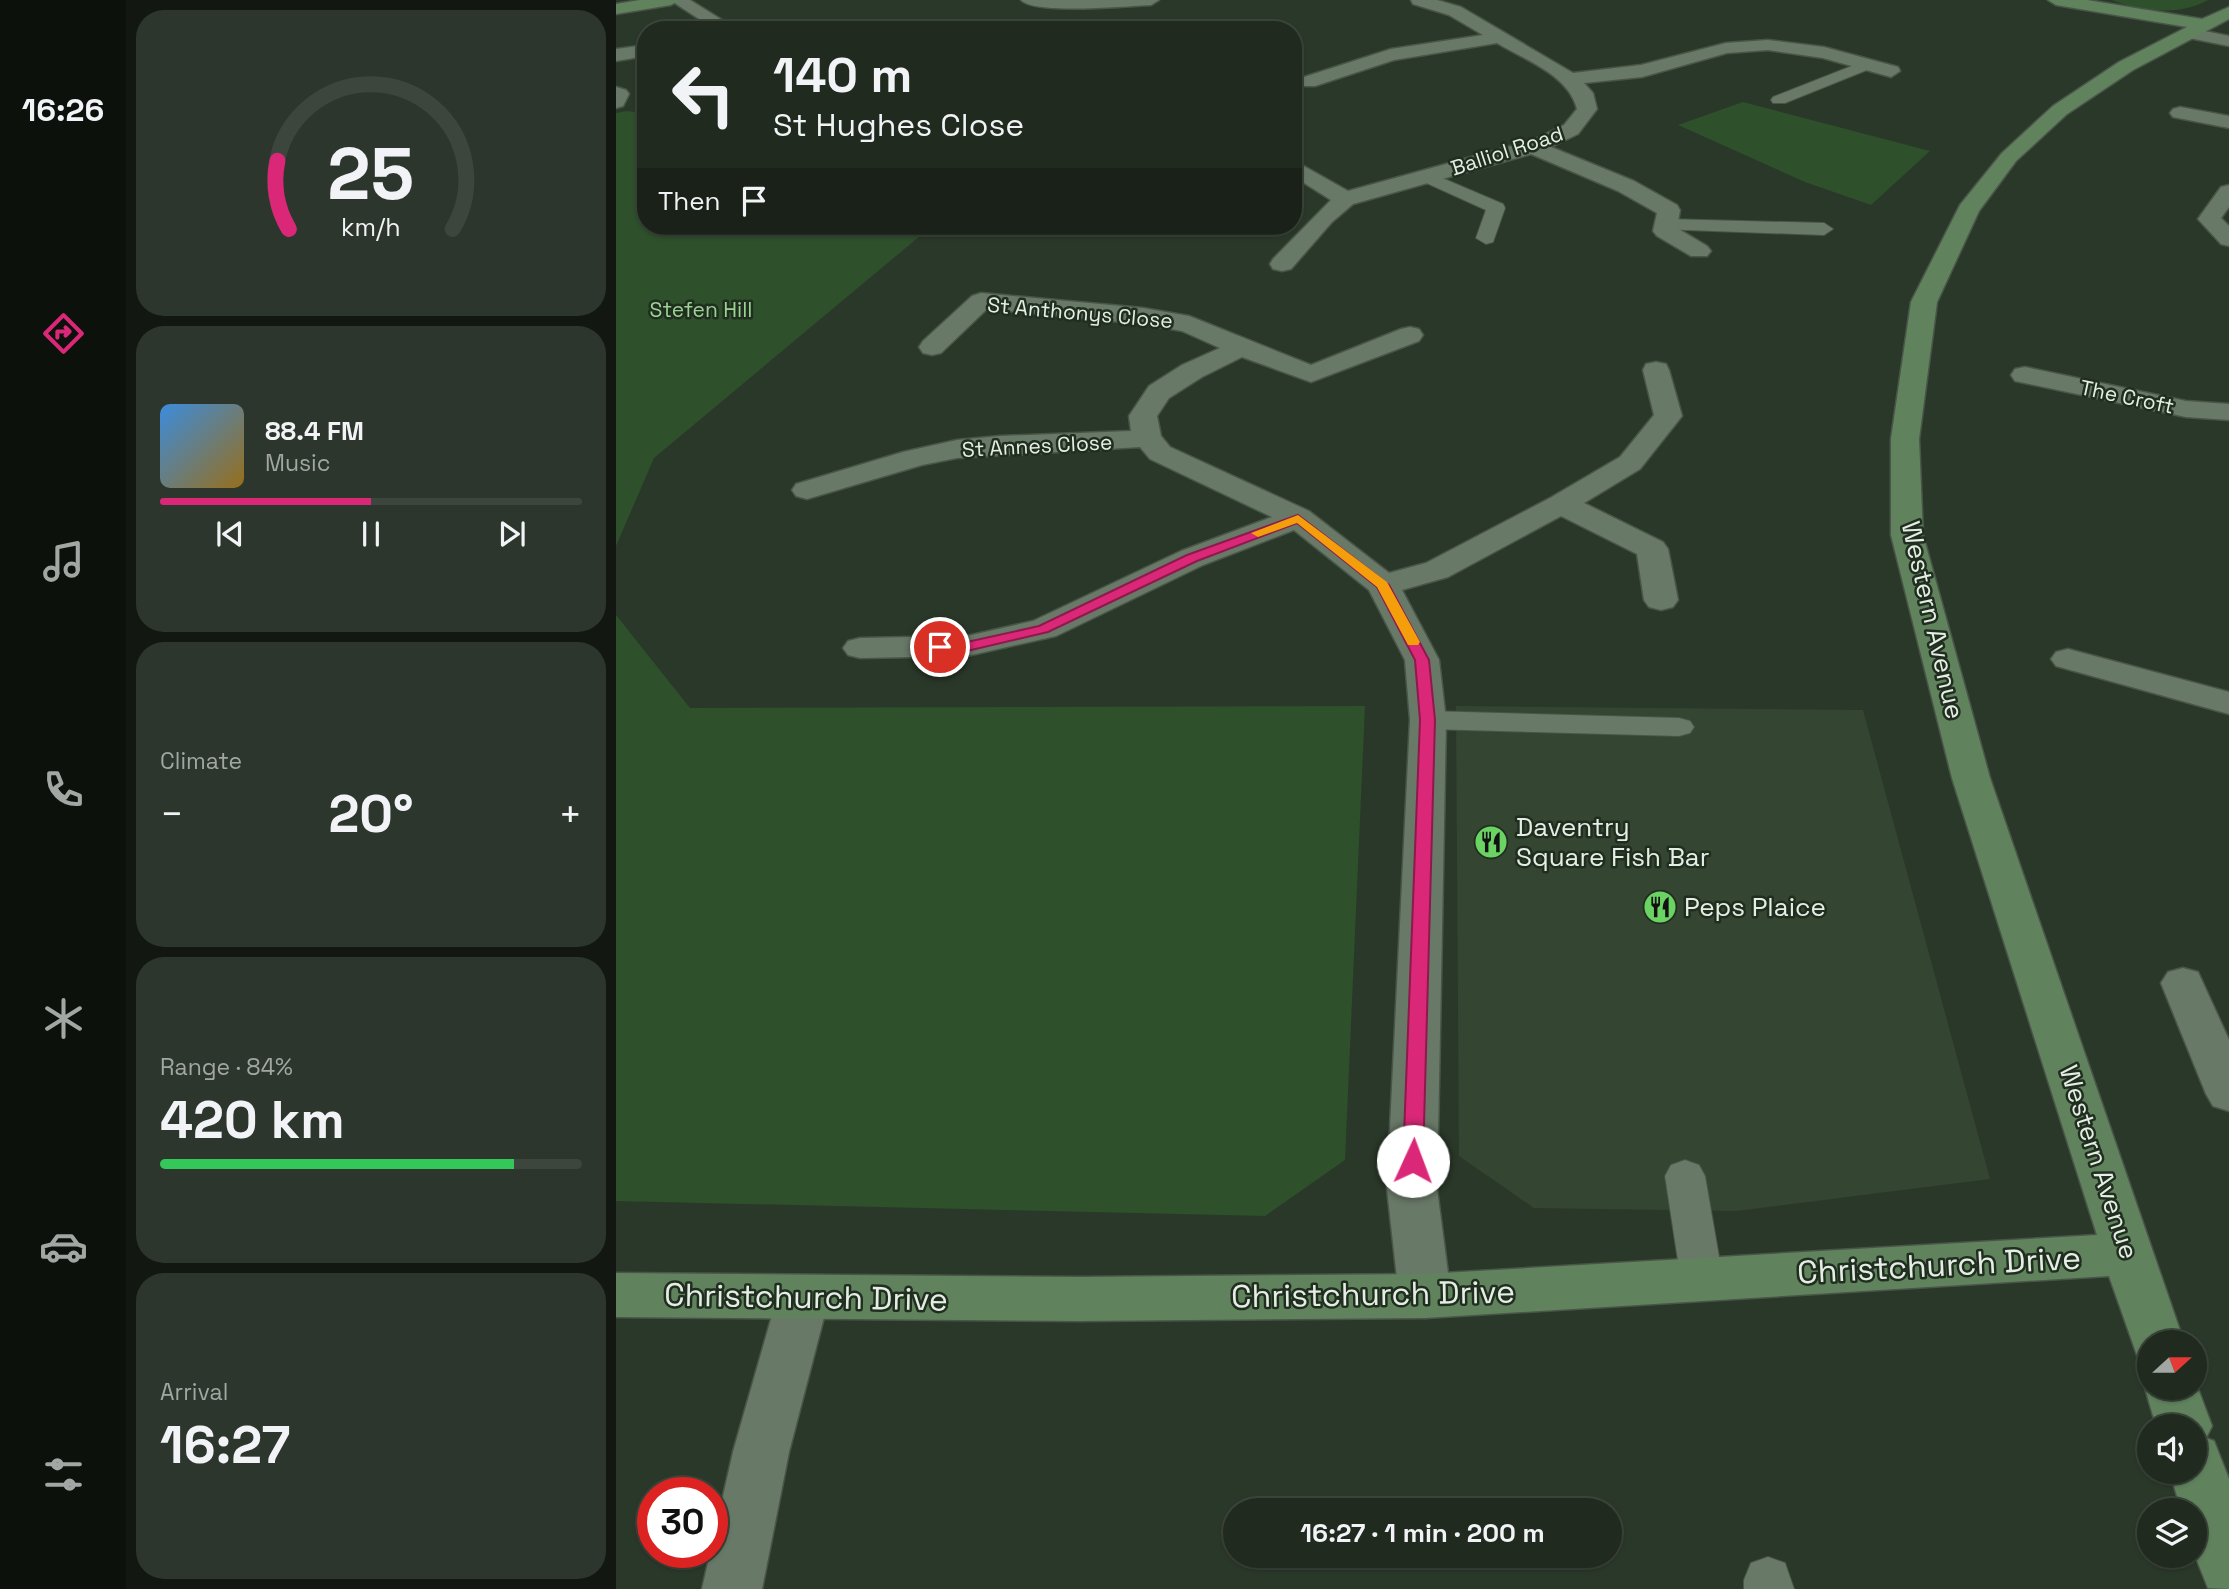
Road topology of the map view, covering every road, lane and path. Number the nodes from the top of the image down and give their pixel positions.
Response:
1 (671, 0) edge
2 (678, 0) edge
3 (1029, 0) edge
4 (1151, 0) edge
5 (1419, 0) edge
6 (2066, 1) edge
7 (1115, 3) junction
8 (616, 9) edge
9 (714, 21) edge
10 (1132, 21) dead end
11 (2214, 28) edge
12 (1497, 38) junction
13 (637, 52) edge
14 (616, 55) edge
15 (1867, 65) junction
16 (1891, 71) dead end
17 (1570, 79) junction
18 (1308, 82) dead end
19 (616, 93) edge
20 (1779, 100) dead end
21 (616, 102) edge
22 (2180, 113) dead end
23 (2229, 122) edge
24 (1532, 147) junction
25 (1302, 172) edge
26 (1428, 177) junction
27 (2229, 192) edge
28 (1345, 199) junction
29 (1666, 225) junction
30 (1824, 229) dead end
31 (1486, 238) dead end
32 (2229, 239) edge
33 (1699, 251) dead end
34 (1282, 264) dead end
35 (1410, 335) dead end
36 (932, 347) dead end
37 (1241, 348) junction
38 (1656, 370) dead end
39 (2025, 375) dead end
40 (2229, 412) edge
41 (1147, 438) junction
42 (807, 490) dead end
43 (1561, 504) junction
44 (1298, 518) junction
45 (1383, 585) junction
46 (1661, 600) dead end
47 (860, 648) dead end
48 (2068, 659) dead end
49 (2229, 704) edge
50 (1427, 720) junction
51 (1679, 727) dead end
52 (2183, 983) dead end
53 (2229, 1094) edge
54 (1685, 1175) dead end
55 (2129, 1254) junction
56 (1702, 1280) junction
57 (616, 1295) edge
58 (1425, 1296) junction
59 (803, 1298) junction
60 (2153, 1330) edge
61 (2202, 1484) edge
62 (2229, 1568) edge
63 (732, 1589) edge

1 - 8 street
2 - 9 street
3 - 7 street
4 - 7 street
5 - 12 street
6 - 11 street
7 - 10 street
11 - 55 street, Western Avenue
12 - 17 street
12 - 18 street
13 - 14 street
15 - 16 street
15 - 17 street
15 - 20 lane
17 - 24 street, Balliol Road
19 - 21 street
22 - 23 street
24 - 26 street, Balliol Road
24 - 29 street
25 - 28 street
26 - 28 street, Balliol Road
26 - 31 lane
27 - 32 street
28 - 34 street, Balliol Road
29 - 30 lane
29 - 33 street
35 - 37 street, St Anthonys Close
36 - 37 street, St Anthonys Close
37 - 41 street
38 - 43 street
39 - 40 street, The Croft
41 - 42 street, St Annes Close
41 - 44 street
43 - 45 street
43 - 46 street
44 - 45 street
44 - 47 street
45 - 50 street
48 - 49 street
50 - 51 lane
50 - 58 street
52 - 53 street
54 - 56 lane
55 - 56 street, Christchurch Drive
55 - 60 street, Western Avenue
56 - 58 street, Christchurch Drive
57 - 59 street, Christchurch Drive
58 - 59 street, Christchurch Drive
59 - 63 street
61 - 62 street

